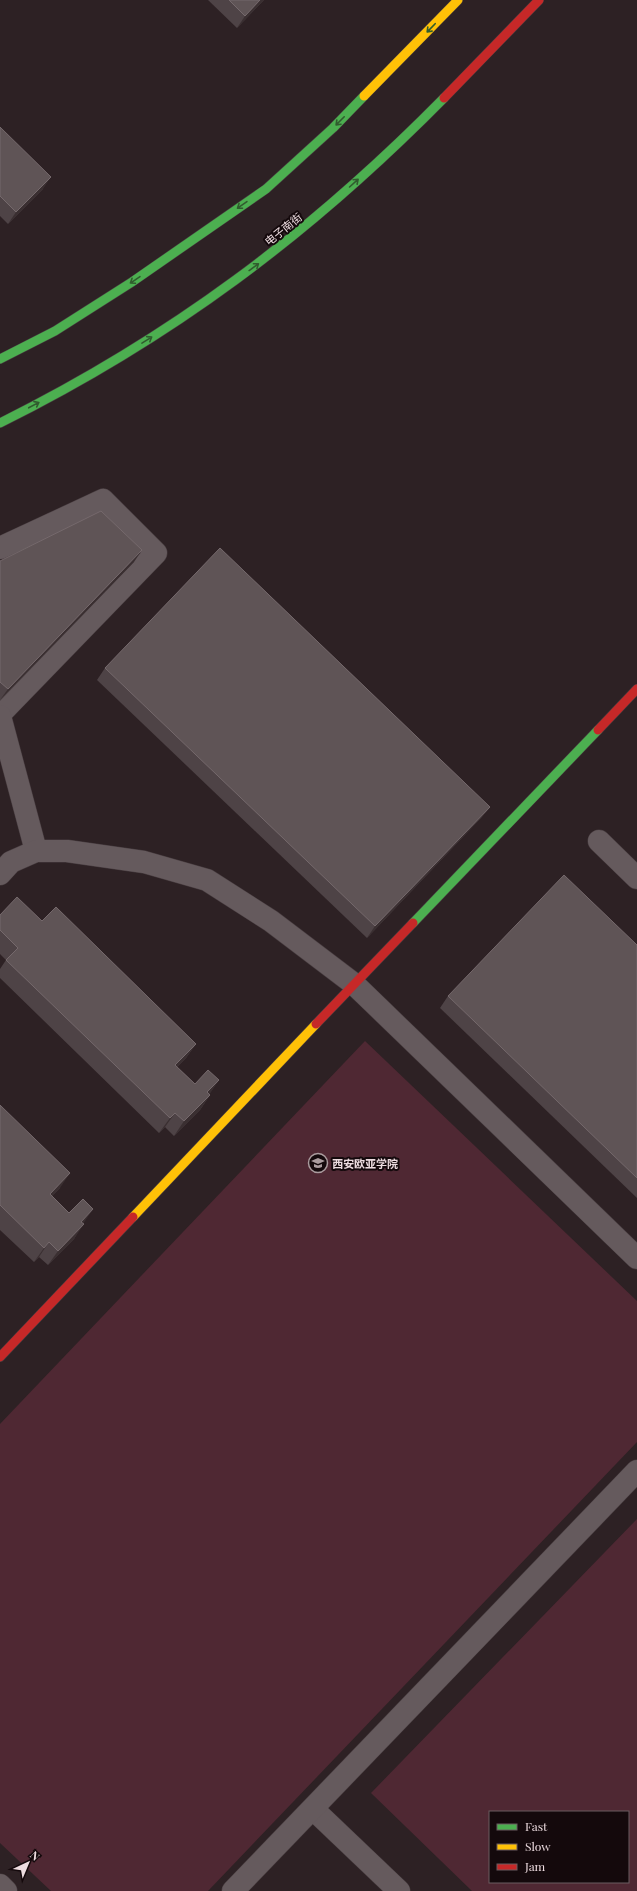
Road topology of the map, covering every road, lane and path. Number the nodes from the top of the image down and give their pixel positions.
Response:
1 (458, 0) edge
2 (539, 0) edge
3 (0, 359) edge
4 (0, 423) edge
5 (0, 548) edge
6 (637, 690) edge
7 (0, 715) edge
8 (599, 841) dead end
9 (36, 851) junction
10 (0, 874) edge
11 (637, 878) edge
12 (354, 984) junction
13 (637, 1258) edge
14 (2, 1352) edge
15 (637, 1471) edge
16 (314, 1809) junction
17 (0, 1885) edge
18 (6, 1891) edge
19 (233, 1891) edge
20 (399, 1891) edge

1 -> 3 main road
4 -> 2 main road, 电子南街
5 - 7 street
6 - 12 main road
7 - 9 street
8 - 11 street
9 - 10 street
9 - 12 street
12 - 13 street
12 - 14 main road
15 - 16 street
16 - 19 street
16 - 20 street
17 - 18 street

